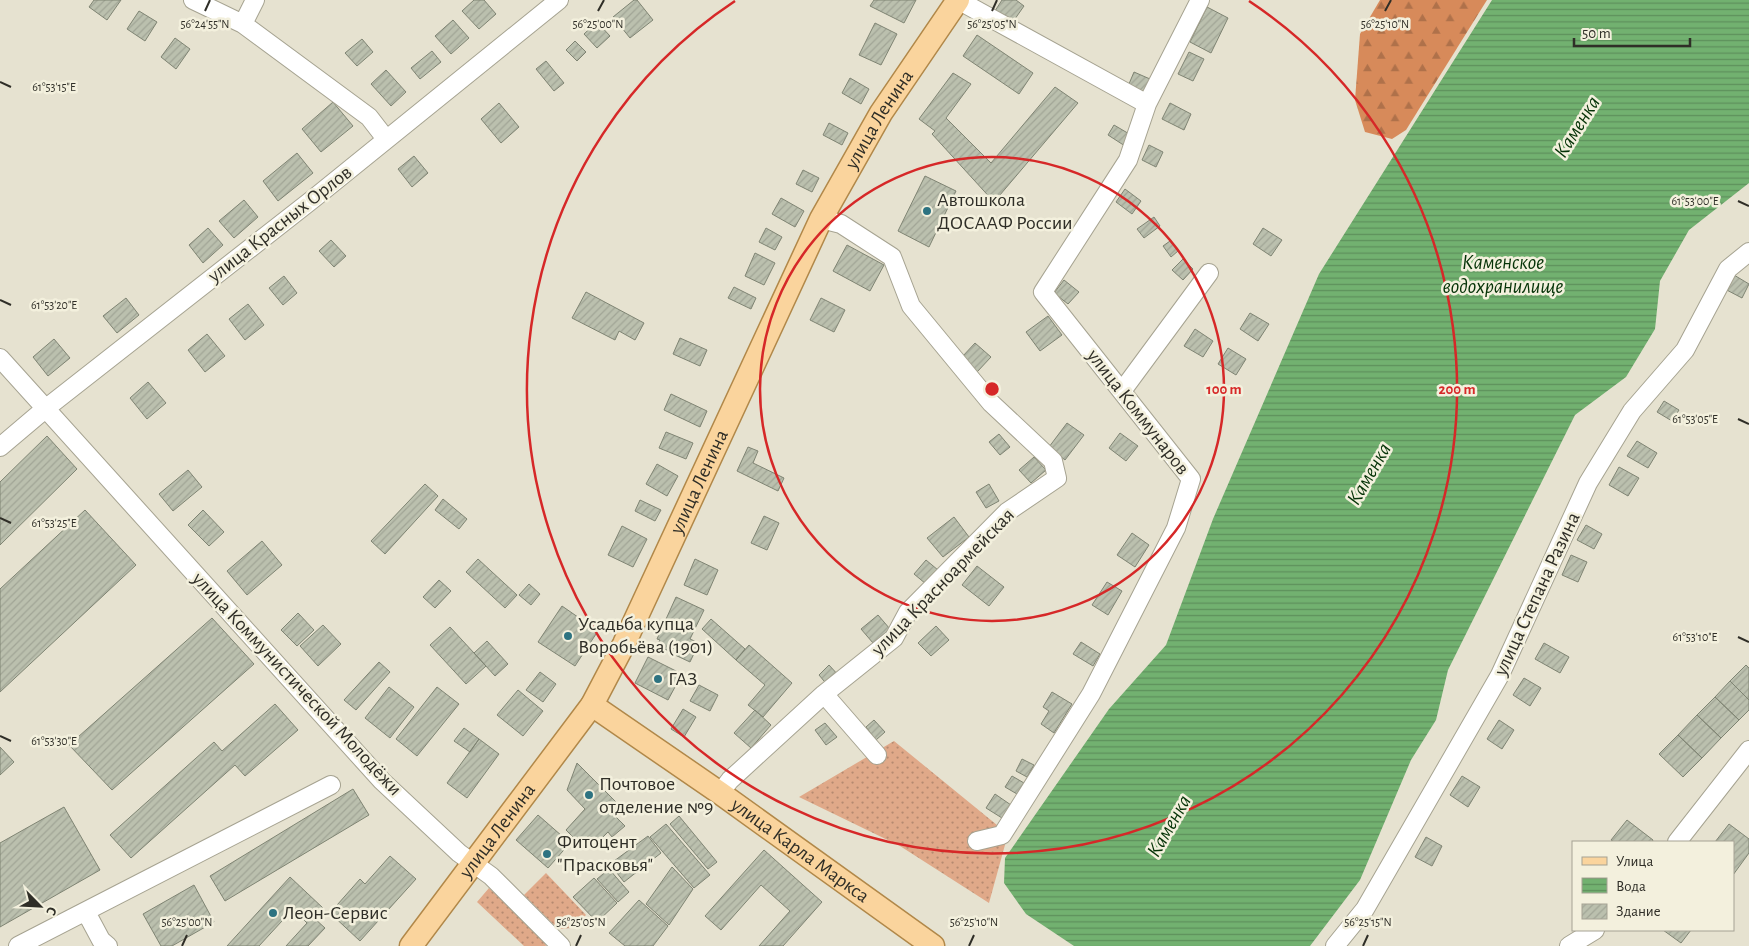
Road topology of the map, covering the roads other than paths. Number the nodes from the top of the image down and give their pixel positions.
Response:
1 (193, 0) edge
2 (255, 0) edge
3 (559, 0) edge
4 (958, 0) edge
5 (1200, 0) edge
6 (243, 24) junction
7 (1147, 104) junction
8 (386, 139) junction
9 (820, 218) junction
10 (1749, 252) edge
11 (1209, 273) dead end
12 (0, 358) edge
13 (1122, 391) junction
14 (45, 409) junction
15 (0, 447) edge
16 (824, 694) junction
17 (592, 705) junction
18 (1749, 750) edge
19 (877, 755) dead end
20 (331, 785) dead end
21 (720, 793) junction
22 (977, 841) dead end
23 (1678, 841) edge
24 (473, 864) junction
25 (86, 912) junction
26 (1593, 931) edge
27 (18, 946) edge
28 (108, 946) edge
29 (411, 946) edge
30 (561, 946) edge
31 (933, 946) edge
32 (1335, 946) edge
33 (1569, 946) edge

1 - 6 street
2 - 6 street
3 - 8 street, улица Красных Орлов
4 - 7 street
4 - 9 main road, улица Ленина
5 - 7 street, улица Коммунаров
6 - 8 street
7 - 13 street, улица Коммунаров
8 - 14 street, улица Красных Орлов
9 - 16 street, улица Красноармейская
9 - 17 main road, улица Ленина
10 - 32 street, улица Степана Разина
11 - 13 street
12 - 14 street, улица Коммунистической Молодёжи
13 - 22 street, улица Коммунаров
14 - 15 street, улица Красных Орлов
14 - 24 street, улица Коммунистической Молодёжи
16 - 19 street
16 - 21 street, улица Красноармейская
17 - 21 main road, улица Карла Маркса
17 - 24 main road, улица Ленина
18 - 23 street
20 - 25 street
21 - 31 main road, улица Карла Маркса
24 - 29 main road, улица Ленина
24 - 30 street, улица Коммунистической Молодёжи
25 - 27 street
25 - 28 street
26 - 33 street

